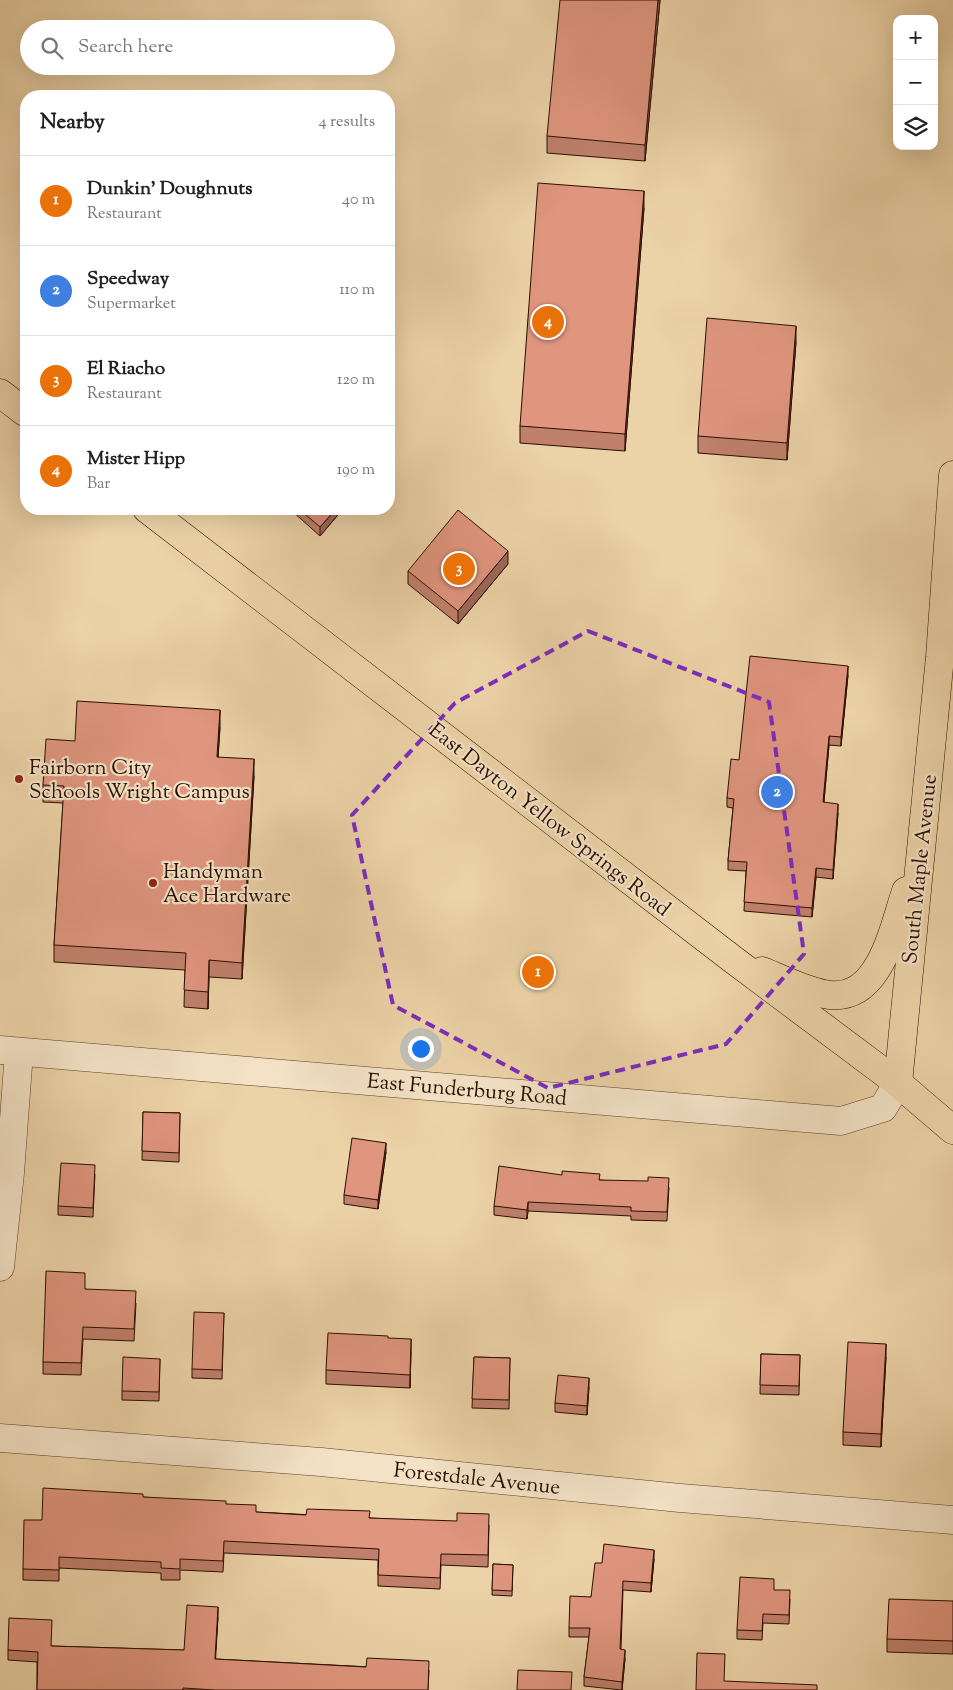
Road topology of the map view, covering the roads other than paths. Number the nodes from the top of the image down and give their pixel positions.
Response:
1 (0, 392) edge
2 (20, 408) edge
3 (953, 475) edge
4 (155, 515) edge
5 (922, 847) junction
6 (735, 961) junction
7 (10, 1051) edge
8 (898, 1083) junction
9 (953, 1130) edge
10 (0, 1267) edge
11 (0, 1438) edge
12 (953, 1520) edge

1 - 2 main road
3 - 5 main road, South Maple Avenue
4 - 6 main road, East Dayton Yellow Springs Road
5 - 6 main road
5 - 8 main road, South Maple Avenue
6 - 8 main road, East Dayton Yellow Springs Road
7 - 8 street, East Funderburg Road
7 - 10 street
8 - 9 main road, East Dayton Yellow Springs Road
11 - 12 street, Forestdale Avenue

